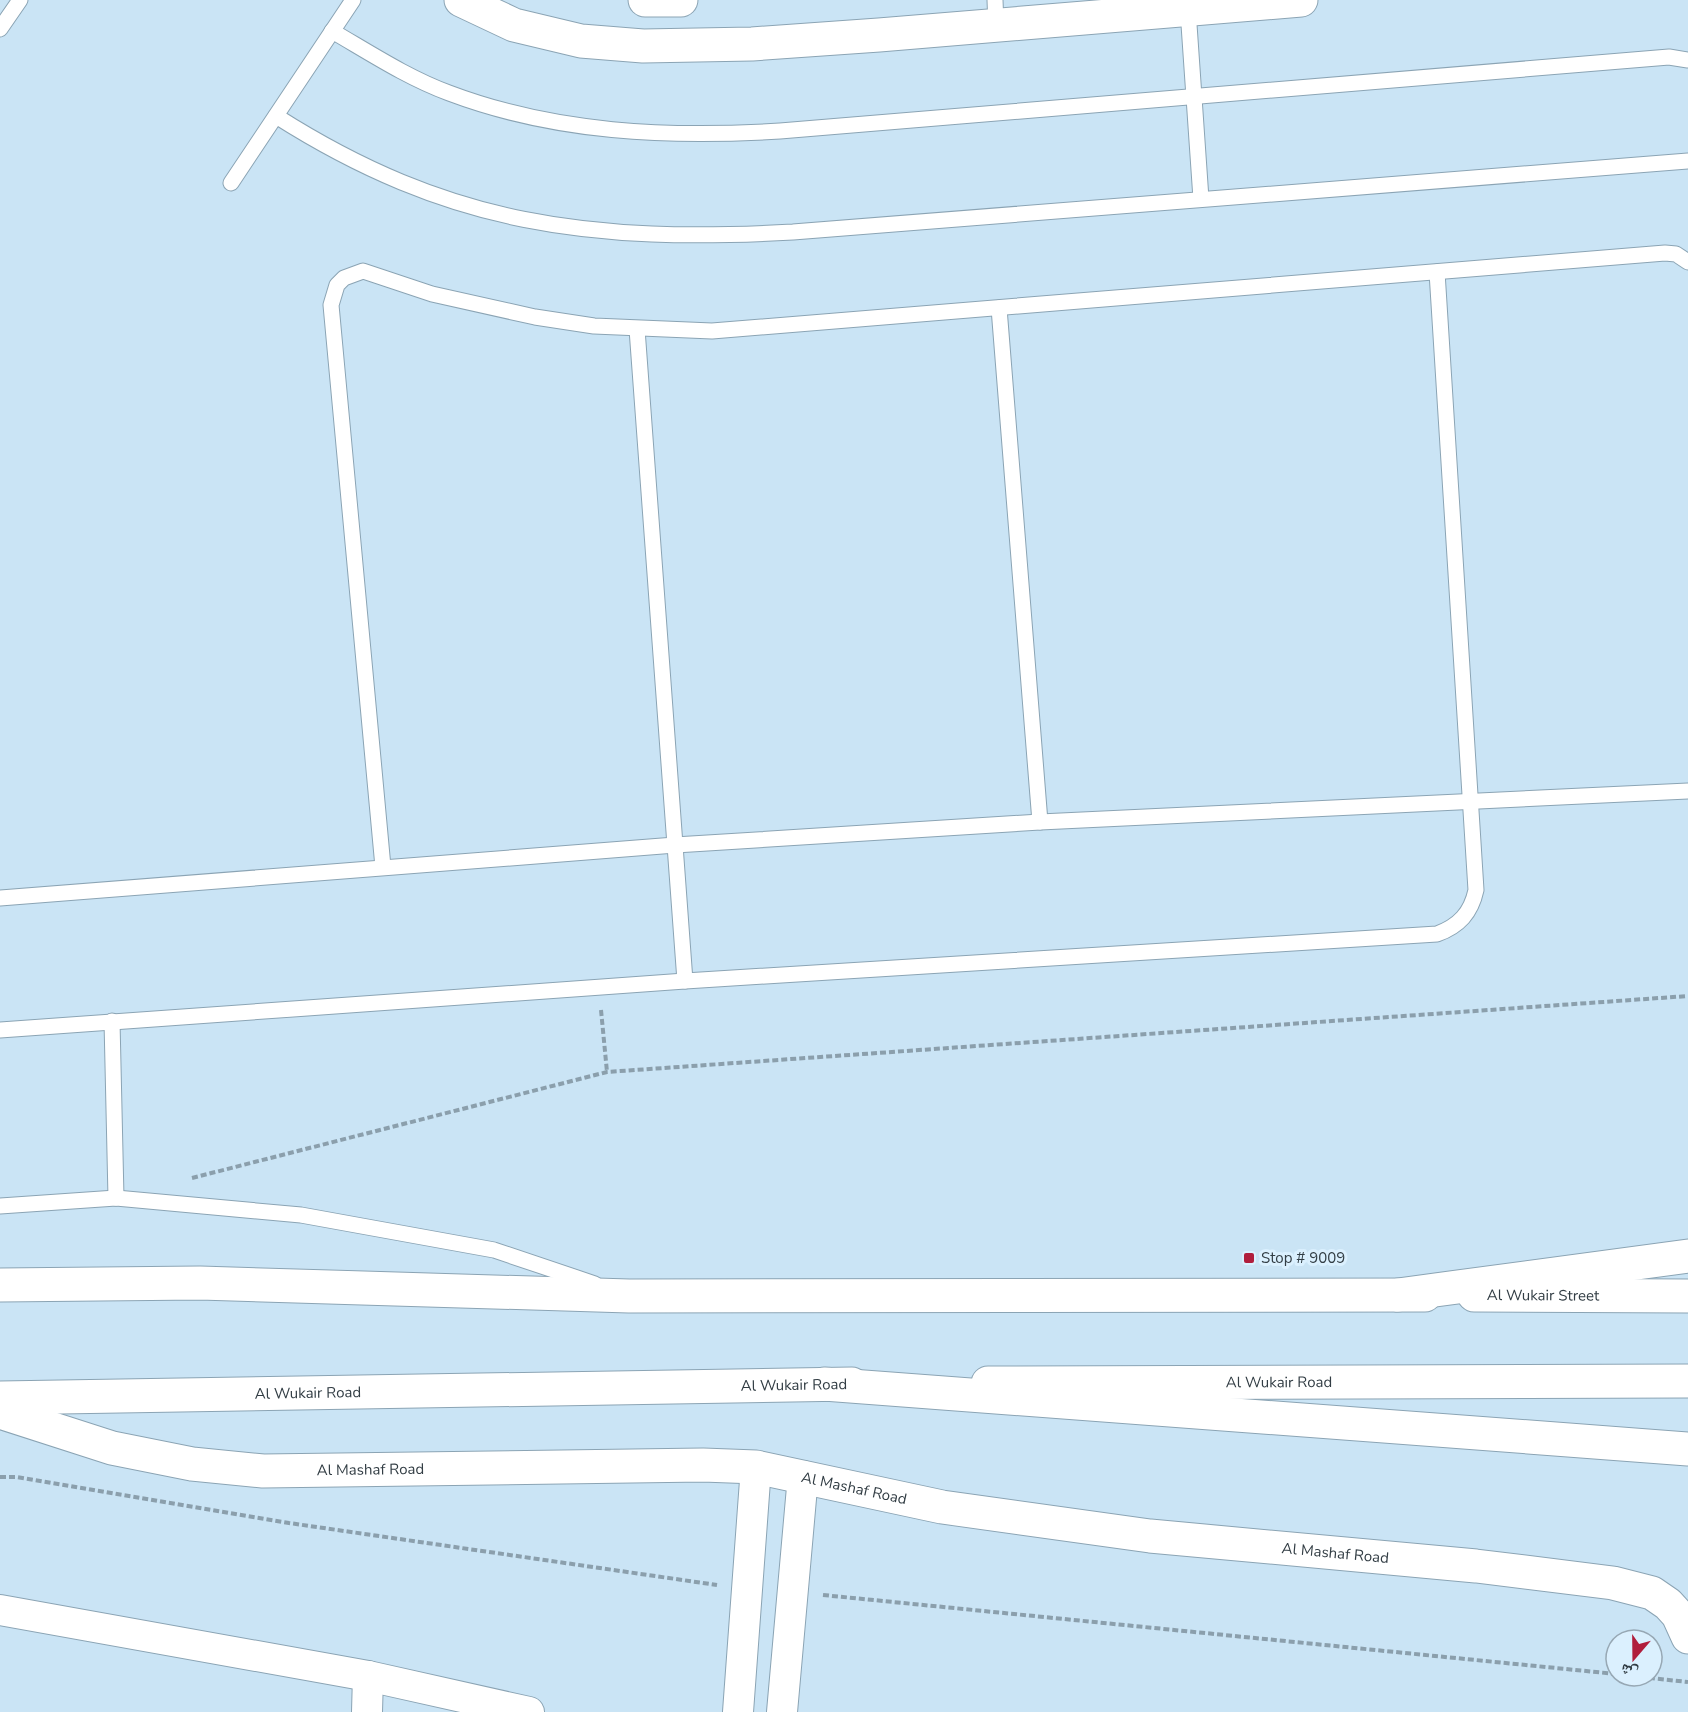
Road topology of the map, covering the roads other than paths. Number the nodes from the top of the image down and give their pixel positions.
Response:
1 (20, 0) edge
2 (352, 0) edge
3 (461, 0) edge
4 (645, 0) edge
5 (681, 0) edge
6 (1301, 0) edge
7 (1188, 10) junction
8 (996, 13) edge
9 (0, 28) edge
10 (332, 31) junction
11 (1688, 49) edge
12 (1669, 57) junction
13 (1688, 60) edge
14 (1194, 96) junction
15 (276, 116) junction
16 (1688, 161) edge
17 (231, 183) dead end
18 (1201, 199) junction
19 (1688, 262) edge
20 (1437, 272) junction
21 (999, 308) junction
22 (637, 329) junction
23 (1688, 791) edge
24 (1471, 801) junction
25 (1040, 822) junction
26 (675, 845) junction
27 (383, 867) junction
28 (0, 898) edge
29 (685, 981) junction
30 (112, 1022) junction
31 (0, 1030) edge
32 (116, 1198) junction
33 (0, 1206) edge
34 (1688, 1256) edge
35 (0, 1285) edge
36 (1398, 1295) junction
37 (629, 1296) junction
38 (1688, 1296) edge
39 (1688, 1381) edge
40 (824, 1384) junction
41 (0, 1398) edge
42 (0, 1412) edge
43 (1688, 1449) edge
44 (756, 1467) junction
45 (803, 1476) junction
46 (0, 1610) edge
47 (1688, 1637) edge
48 (368, 1676) junction
49 (368, 1712) edge
50 (529, 1712) edge
51 (738, 1712) edge
52 (782, 1712) edge

1 - 9 lane
2 - 10 lane
3 - 8 main road
4 - 5 main road
6 - 7 main road
7 - 8 main road
7 - 14 lane
10 - 14 lane
10 - 15 lane
11 - 12 lane
12 - 13 lane
12 - 14 lane
14 - 18 lane
15 - 17 lane
15 - 18 lane
16 - 18 lane
19 - 20 lane
20 - 21 lane
20 - 24 lane
21 - 22 lane
21 - 25 lane
22 - 26 lane
22 - 27 lane
23 - 24 lane
24 - 25 lane
24 - 29 lane
25 - 26 lane
26 - 27 lane
26 - 29 lane
27 - 28 lane
29 - 30 lane
30 - 31 lane
30 - 32 lane
32 - 33 lane
32 - 37 lane
34 - 36 main road
35 - 37 main road
36 - 37 main road
36 - 38 main road, Al Wukair Street
39 - 40 main road, Al Wukair Road
40 - 41 main road, Al Wukair Road
40 - 43 main road
42 - 44 main road, Al Mashaf Road
44 - 45 main road, Al Mashaf Road
44 - 51 street
45 - 47 main road, Al Mashaf Road
45 - 52 street
46 - 48 street
48 - 49 street
48 - 50 street

